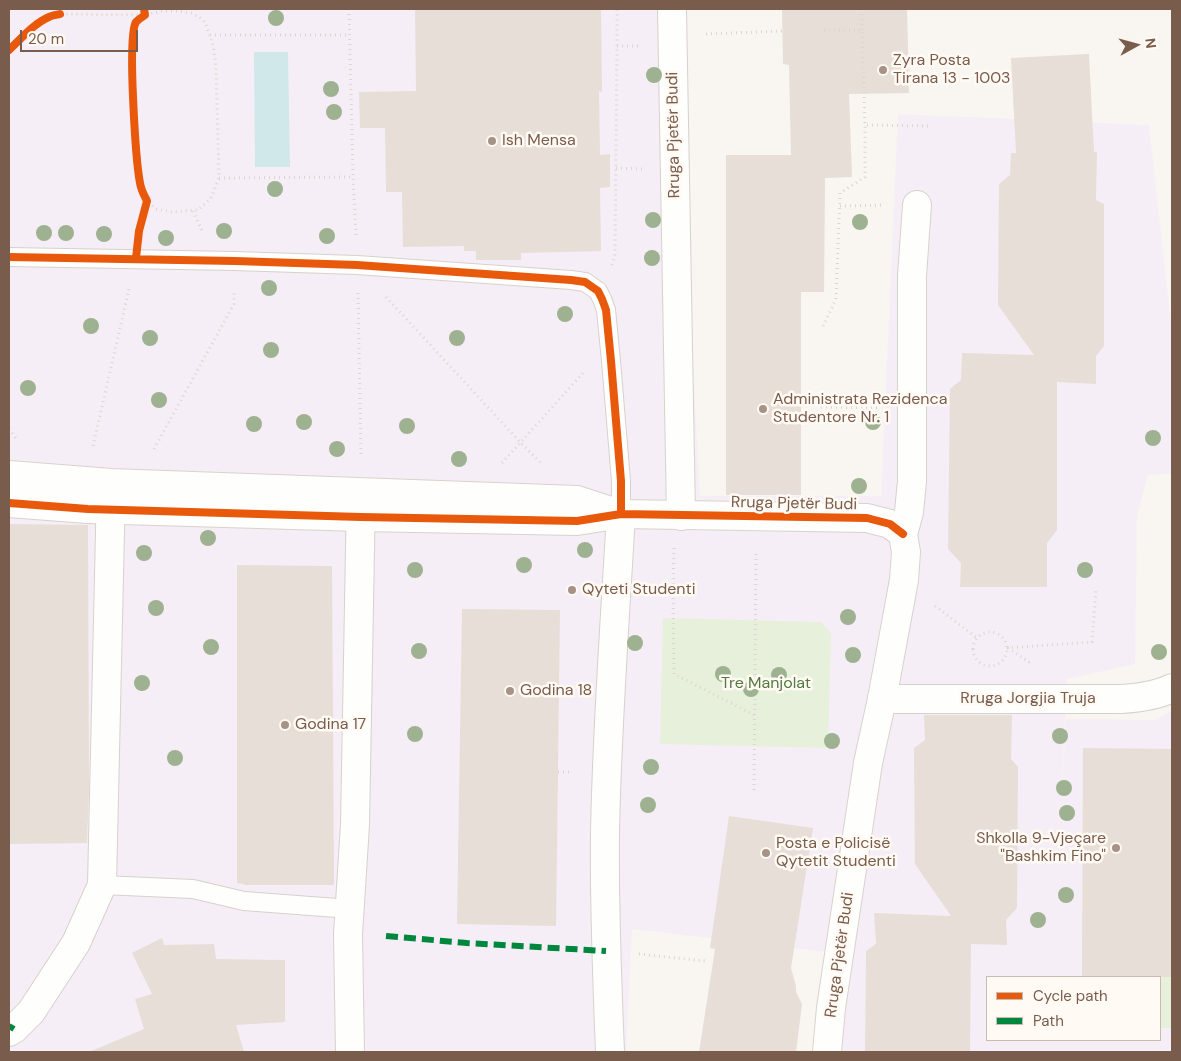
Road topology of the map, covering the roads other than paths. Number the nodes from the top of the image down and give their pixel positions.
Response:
1 (673, 22) edge
2 (916, 205) dead end
3 (9, 257) edge
4 (9, 475) edge
5 (111, 483) junction
6 (9, 503) edge
7 (361, 505) junction
8 (110, 510) junction
9 (621, 514) junction
10 (678, 515) junction
11 (903, 534) junction
12 (1172, 688) edge
13 (882, 699) junction
14 (102, 885) junction
15 (350, 909) junction
16 (9, 1032) edge
17 (350, 1052) edge
18 (610, 1052) edge
19 (826, 1052) edge

1 - 10 street, Rruga Pjetër Budi
2 - 11 street, Rruga Pjetër Budi
3 - 9 lane
4 - 5 street
5 - 7 street
5 - 8 street
6 - 8 street
7 - 8 street
7 - 9 street
7 - 15 street
8 - 14 street
9 - 10 street
9 - 18 street
10 - 11 street, Rruga Pjetër Budi
11 - 13 street, Rruga Pjetër Budi
12 - 13 street, Rruga Jorgjia Truja
13 - 19 street, Rruga Pjetër Budi
14 - 15 lane
14 - 16 street
15 - 17 street

